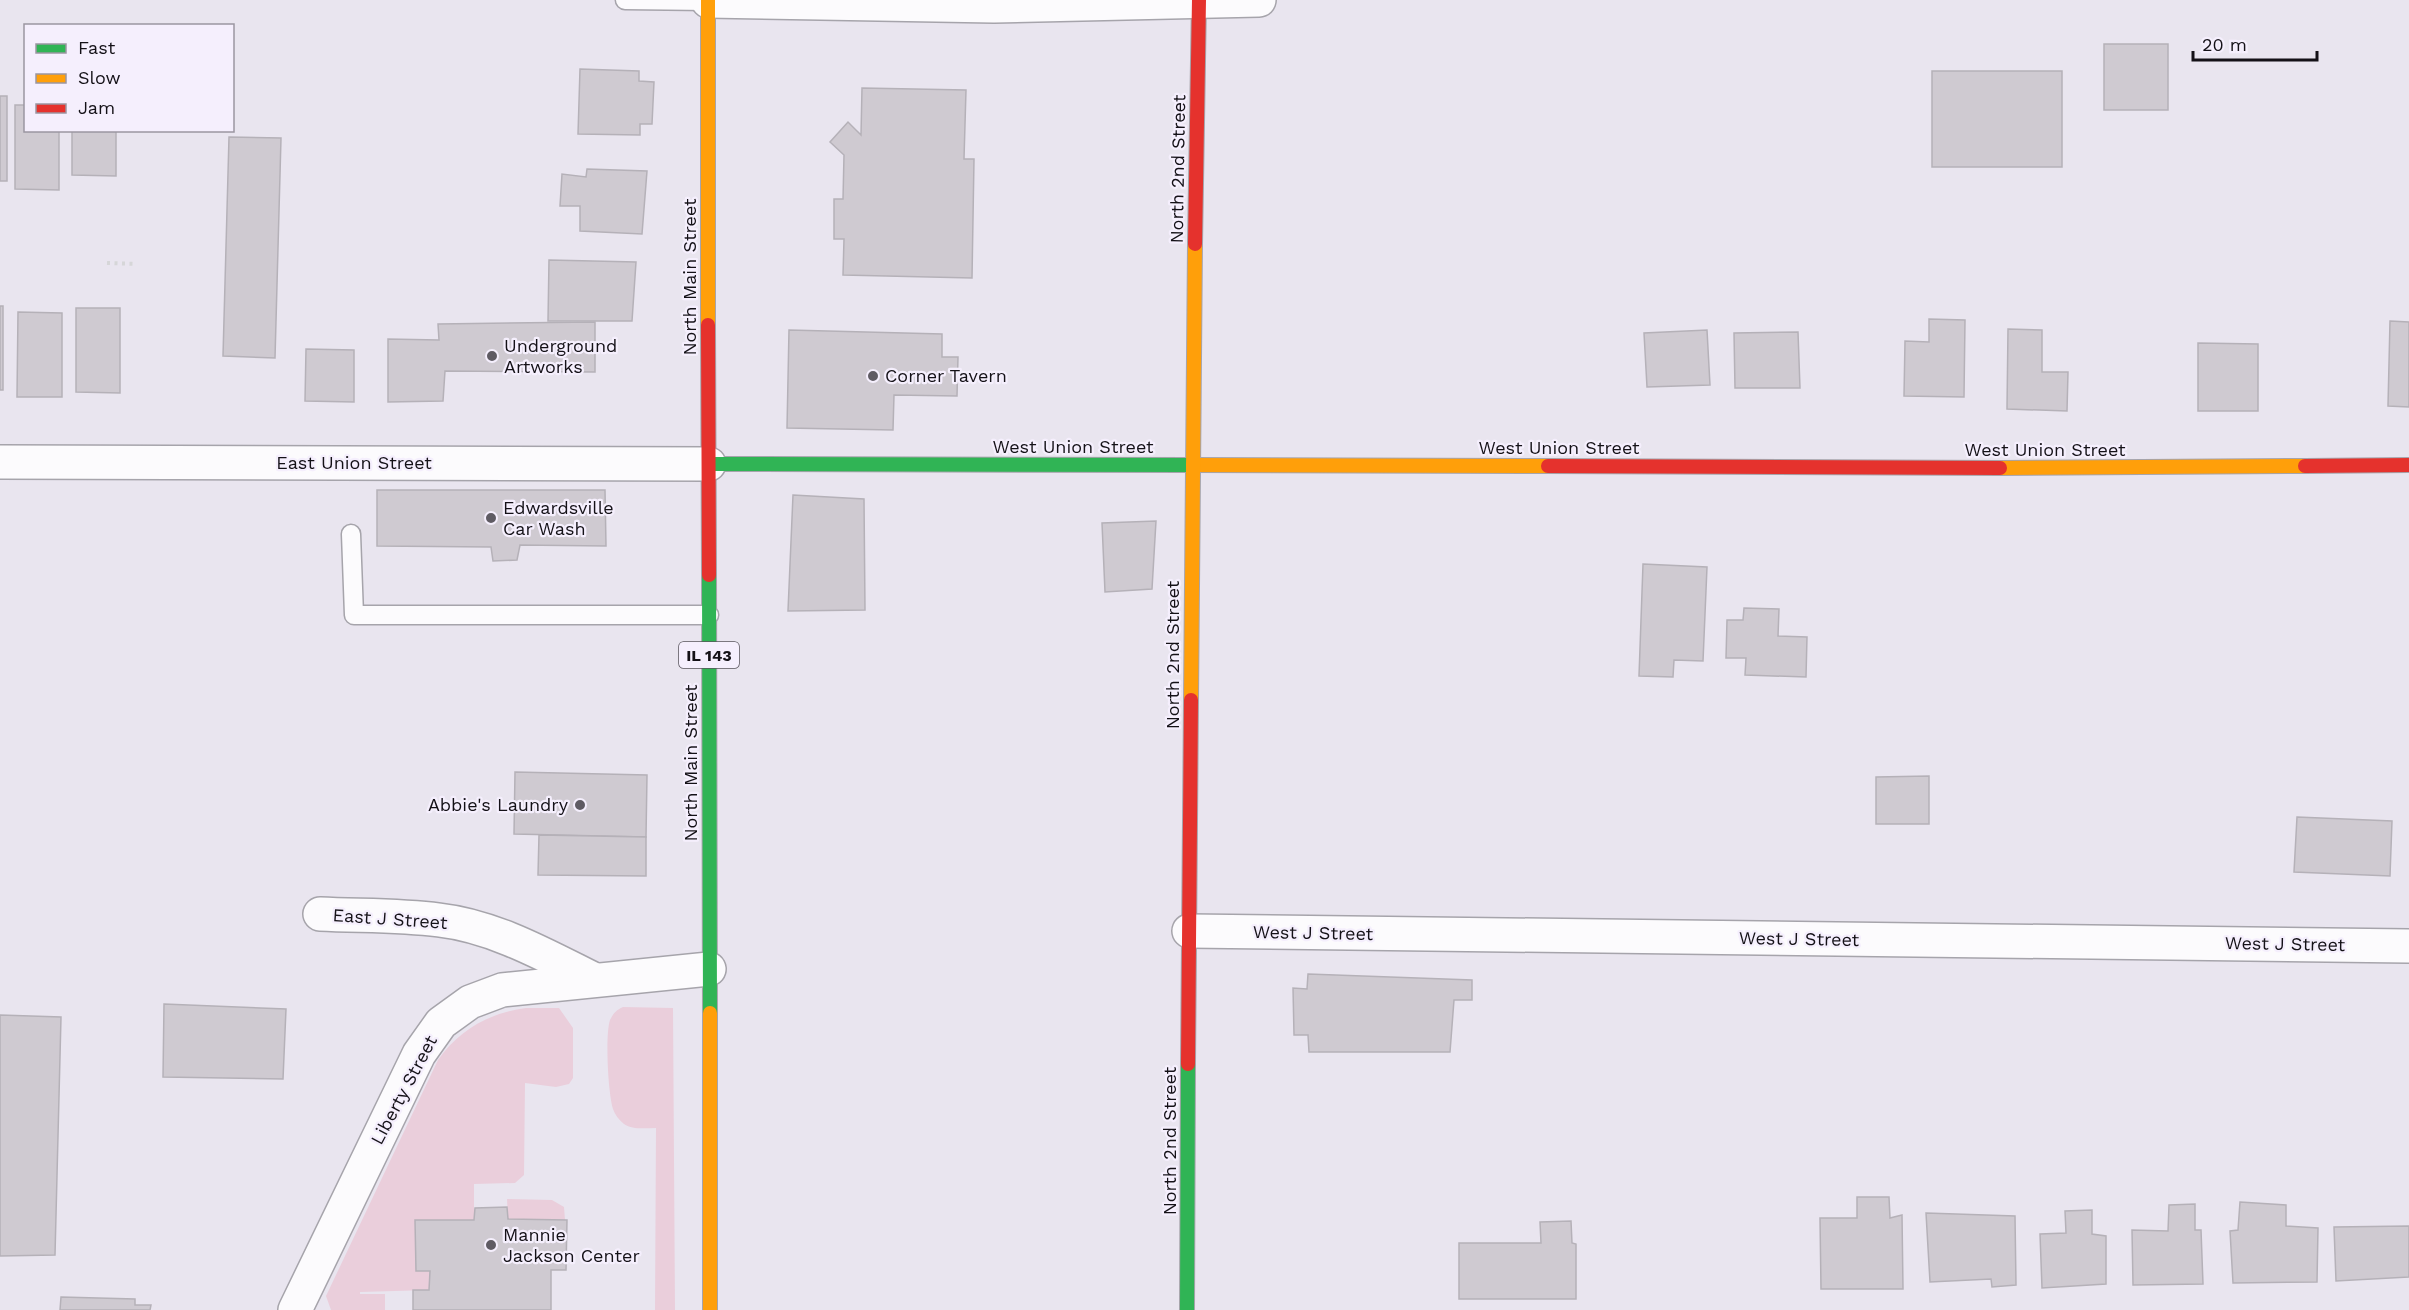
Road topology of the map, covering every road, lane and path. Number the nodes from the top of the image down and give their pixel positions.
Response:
1 (625, 0) edge
2 (1259, 0) edge
3 (708, 1) edge
4 (1198, 1) edge
5 (107, 263) dead end
6 (137, 264) dead end
7 (0, 462) edge
8 (709, 464) junction
9 (1192, 465) junction
10 (2409, 465) edge
11 (351, 534) dead end
12 (709, 615) junction
13 (320, 914) dead end
14 (1189, 931) junction
15 (2409, 946) edge
16 (709, 969) junction
17 (593, 980) junction
18 (295, 1310) edge
19 (710, 1310) edge
20 (1186, 1310) edge

1 - 3 lane
2 - 4 street
3 - 4 street
3 - 8 street, North Main Street / IL 143
4 - 9 street, North 2nd Street
5 - 6 path
7 - 8 street, East Union Street
8 - 9 street, West Union Street
8 - 12 street, North Main Street / IL 143
9 - 10 street, West Union Street
9 - 14 street, North 2nd Street
11 - 12 lane
12 - 16 street, North Main Street / IL 143
13 - 17 street, East J Street
14 - 15 street, West J Street
14 - 20 street, North 2nd Street
16 - 17 street, Liberty Street
16 - 19 street, North Main Street / IL 143
17 - 18 street, Liberty Street

